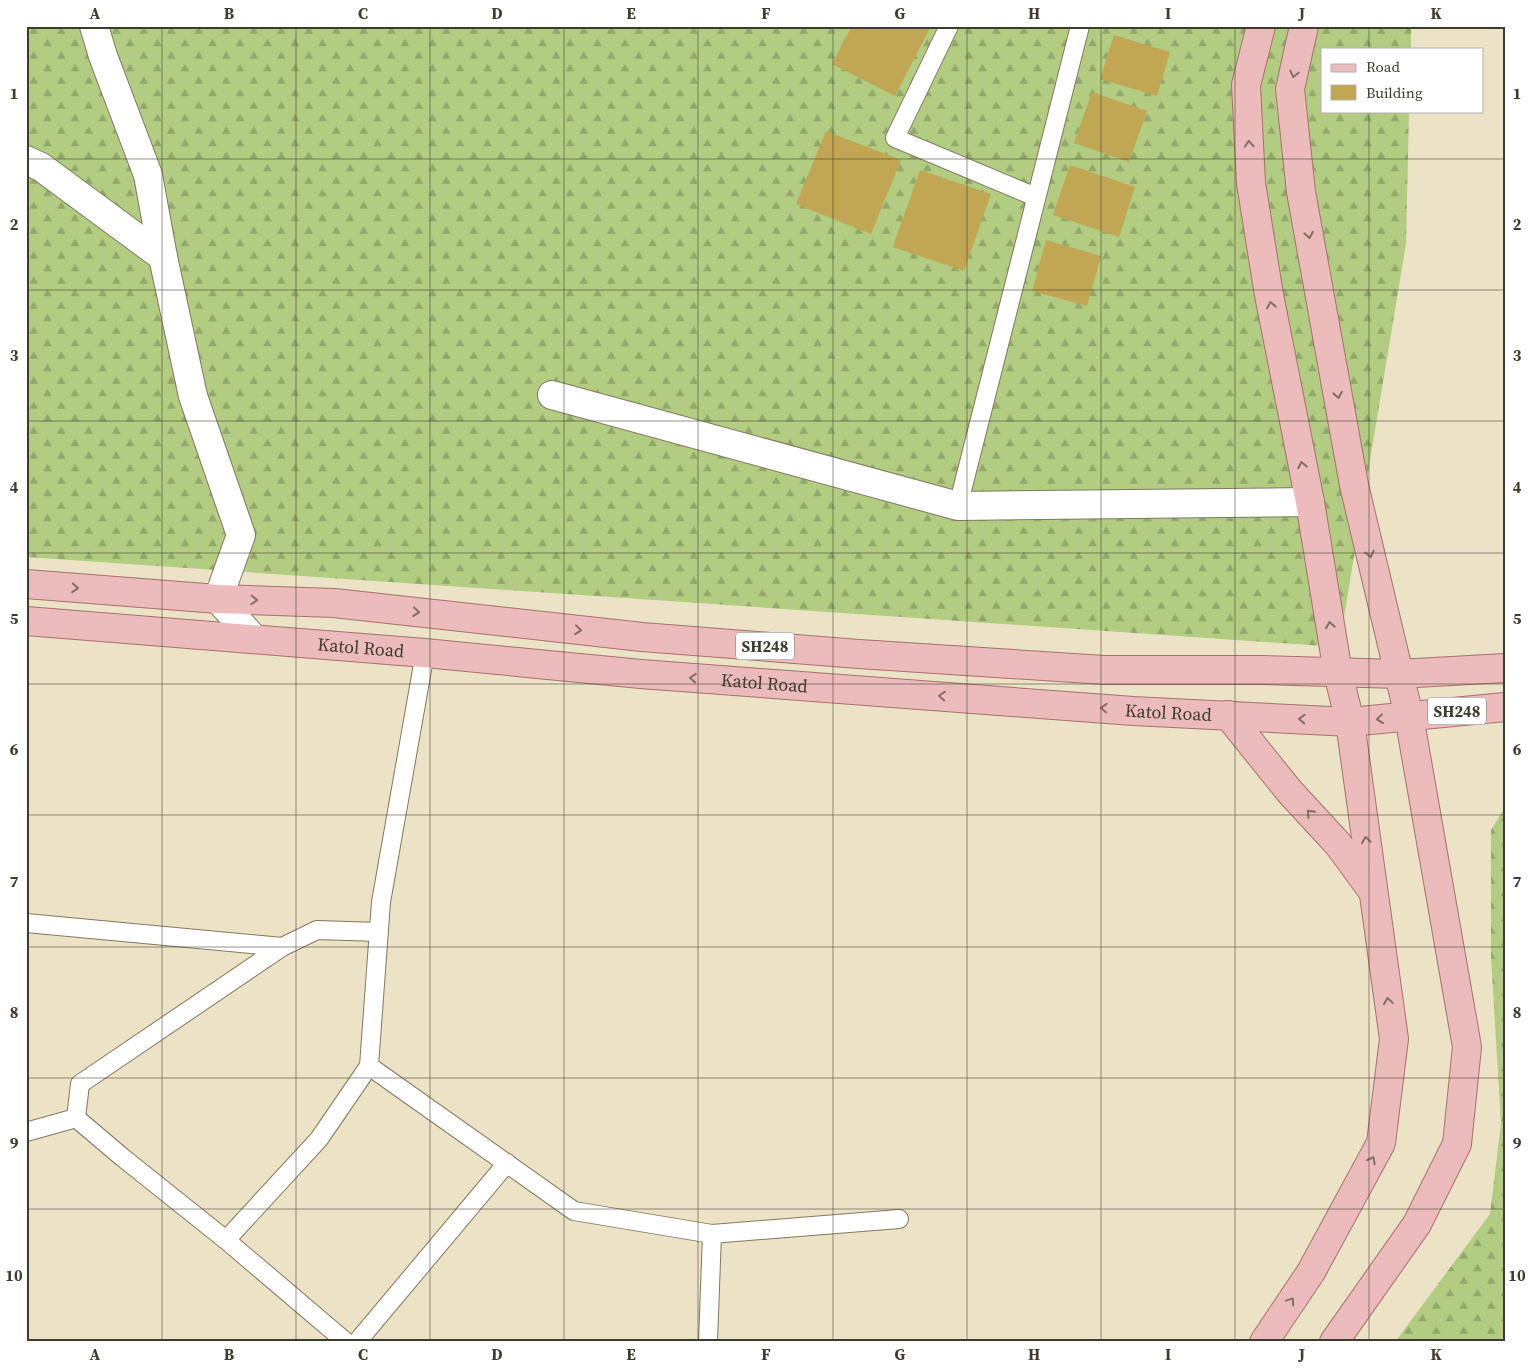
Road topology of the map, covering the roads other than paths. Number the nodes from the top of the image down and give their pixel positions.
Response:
1 (94, 26) edge
2 (949, 26) edge
3 (1080, 26) edge
4 (1261, 26) edge
5 (1304, 26) edge
6 (26, 160) edge
7 (1036, 197) junction
8 (163, 257) junction
9 (552, 395) dead end
10 (1310, 502) junction
11 (958, 506) junction
12 (26, 584) edge
13 (218, 599) junction
14 (26, 621) edge
15 (254, 639) junction
16 (425, 653) junction
17 (1505, 668) edge
18 (1338, 673) junction
19 (1398, 674) junction
20 (1505, 707) edge
21 (1228, 714) junction
22 (1409, 716) junction
23 (1350, 722) junction
24 (1374, 892) junction
25 (26, 923) edge
26 (379, 932) junction
27 (282, 947) junction
28 (368, 1066) junction
29 (76, 1118) junction
30 (26, 1132) edge
31 (507, 1163) junction
32 (899, 1220) dead end
33 (712, 1234) junction
34 (226, 1240) junction
35 (346, 1342) edge
36 (358, 1342) edge
37 (708, 1342) edge
38 (1264, 1342) edge
39 (1334, 1342) edge

1 - 8 street
2 - 7 lane
3 - 7 lane
10 -> 4 main road
5 -> 19 main road
6 - 8 street
7 - 11 lane
8 - 13 street
9 - 11 street
10 - 11 street
18 -> 10 main road
12 -> 13 main road, Katol Road / SH248
13 - 15 street
13 -> 18 main road, Katol Road / SH248
14 - 15 main road, Katol Road / SH248
15 - 16 main road, Katol Road / SH248
21 -> 16 main road, Katol Road / SH248
16 - 26 lane
17 - 19 main road, Katol Road / SH248
18 - 19 main road, Katol Road / SH248
18 - 23 main road
19 - 22 main road
20 - 22 main road, Katol Road / SH248
23 -> 21 main road, Katol Road / SH248
24 -> 21 main road
22 -> 23 main road, Katol Road / SH248
22 - 39 main road
24 -> 23 main road
38 -> 24 main road
25 - 27 lane
26 - 27 lane
26 - 28 lane
27 - 29 lane
28 - 31 lane
28 - 34 lane
29 - 30 lane
29 - 34 lane
31 - 33 lane
31 - 36 lane
32 - 33 lane
33 - 37 lane
34 - 35 lane

